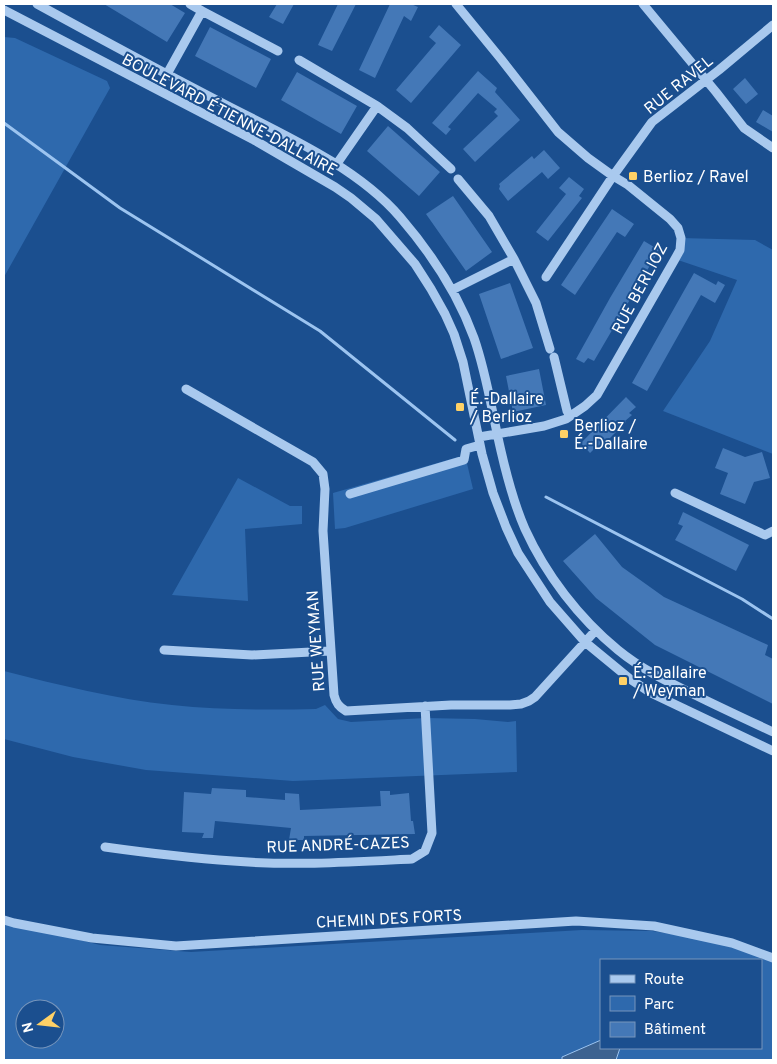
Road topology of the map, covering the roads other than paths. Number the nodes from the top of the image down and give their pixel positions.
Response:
1 (37, 4) edge
2 (190, 4) edge
3 (456, 4) edge
4 (643, 4) edge
5 (4, 10) edge
6 (202, 11) junction
7 (773, 24) edge
8 (278, 50) dead end
9 (299, 60) dead end
10 (167, 74) junction
11 (706, 80) junction
12 (377, 106) junction
13 (773, 148) edge
14 (336, 165) junction
15 (451, 169) dead end
16 (614, 176) junction
17 (458, 178) dead end
18 (514, 259) junction
19 (546, 277) dead end
20 (452, 290) junction
21 (186, 389) dead end
22 (570, 416) junction
23 (497, 434) junction
24 (479, 441) junction
25 (675, 492) dead end
26 (350, 494) dead end
27 (773, 532) edge
28 (596, 630) junction
29 (585, 642) junction
30 (164, 650) dead end
31 (330, 651) junction
32 (425, 706) junction
33 (773, 732) edge
34 (773, 751) edge
35 (105, 847) dead end
36 (4, 920) edge
37 (773, 958) edge

1 - 10 street, BOULEVARD ÉTIENNE-DALLAIRE
2 - 6 street
3 - 16 street, RUE BERLIOZ
4 - 11 street
5 - 24 street, BOULEVARD ÉTIENNE-DALLAIRE
6 - 8 street
6 - 10 street
7 - 11 street, RUE RAVEL
9 - 12 street
10 - 14 street, BOULEVARD ÉTIENNE-DALLAIRE
11 - 13 street
11 - 16 street, RUE RAVEL
12 - 14 street
12 - 15 street
14 - 20 street, BOULEVARD ÉTIENNE-DALLAIRE
16 - 19 street, RUE RAVEL
16 - 22 street, RUE BERLIOZ
17 - 18 street
18 - 20 street
18 - 22 street
20 - 23 street, BOULEVARD ÉTIENNE-DALLAIRE
21 - 31 street, RUE WEYMAN
22 - 23 street, RUE BERLIOZ
23 - 24 street, RUE BERLIOZ
23 - 28 street, BOULEVARD ÉTIENNE-DALLAIRE
24 - 26 street
24 - 29 street, BOULEVARD ÉTIENNE-DALLAIRE
25 - 27 street
28 - 29 street, RUE WEYMAN
28 - 33 street, BOULEVARD ÉTIENNE-DALLAIRE
29 - 32 street, RUE WEYMAN
29 - 34 street, BOULEVARD ÉTIENNE-DALLAIRE
30 - 31 street
31 - 32 street, RUE WEYMAN
32 - 35 street, RUE ANDRÉ-CAZES
36 - 37 street, CHEMIN DES FORTS

